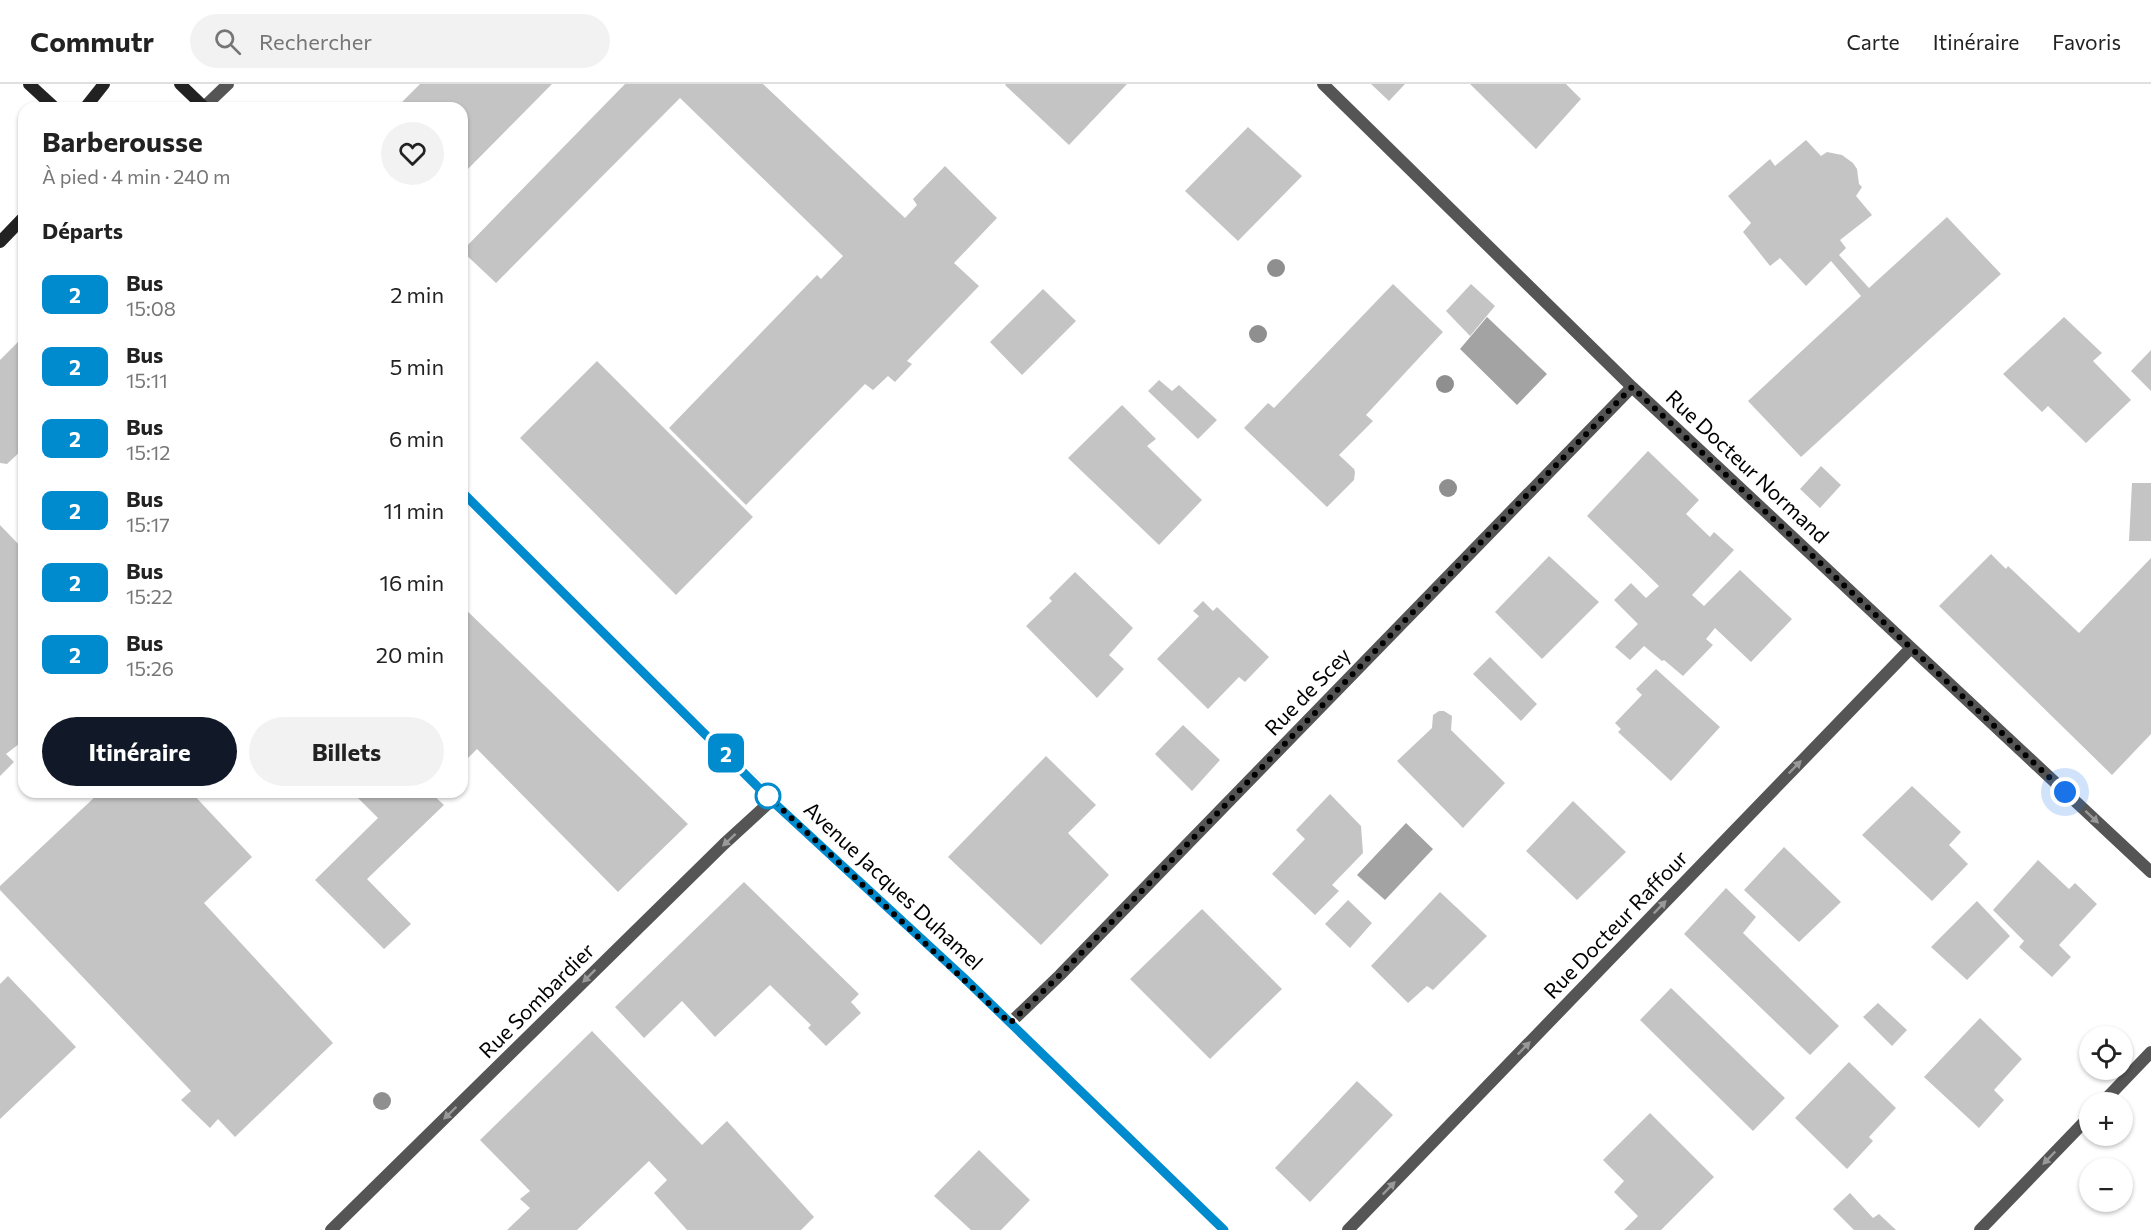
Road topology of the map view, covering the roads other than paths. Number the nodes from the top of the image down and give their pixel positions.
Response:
1 (29, 84) edge
2 (104, 84) edge
3 (180, 84) edge
4 (228, 84) edge
5 (1323, 84) edge
6 (48, 102) edge
7 (90, 102) edge
8 (198, 102) edge
9 (210, 102) edge
10 (18, 223) edge
11 (0, 242) edge
12 (1632, 387) junction
13 (468, 498) edge
14 (1911, 648) junction
15 (771, 800) junction
16 (2151, 872) edge
17 (1010, 1023) junction
18 (2151, 1052) edge
19 (2113, 1092) edge
20 (2079, 1127) edge
21 (331, 1230) edge
22 (1224, 1230) edge
23 (1348, 1230) edge
24 (1980, 1230) edge

1 - 6 main road
2 - 7 main road
3 - 8 main road
4 - 9 street
5 - 12 street, Rue Docteur Normand
10 - 11 main road
12 - 14 street, Rue Docteur Normand
12 - 17 street, Rue de Scey
13 - 15 main road, Avenue Jacques Duhamel
14 -> 16 street, Rue Docteur Normand
23 -> 14 street, Rue Docteur Raffour
15 - 17 main road, Avenue Jacques Duhamel
15 -> 21 street, Rue Sombardier
17 - 22 main road, Avenue Jacques Duhamel
18 - 19 street
20 -> 24 street

